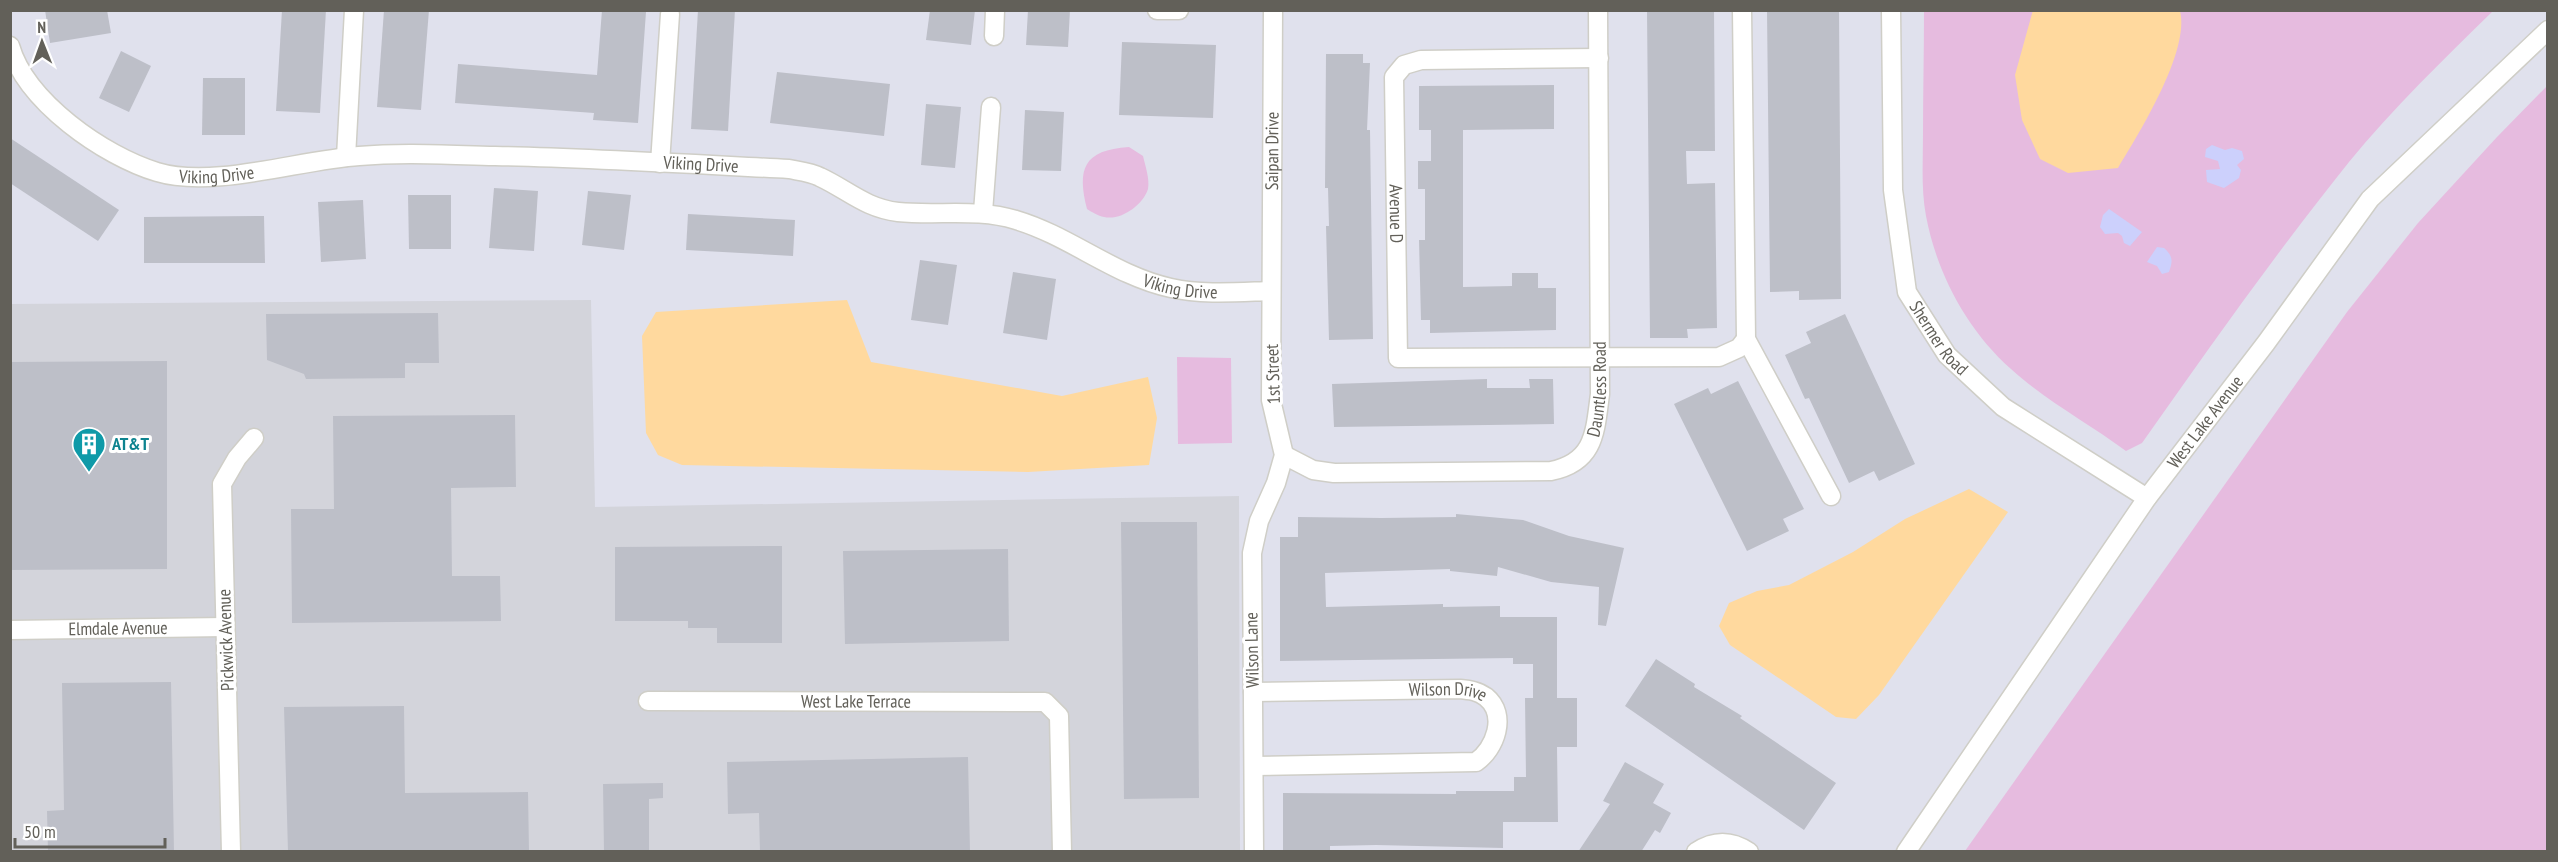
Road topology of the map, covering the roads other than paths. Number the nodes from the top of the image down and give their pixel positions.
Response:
1 (354, 10) edge
2 (995, 10) edge
3 (1157, 10) edge
4 (1179, 10) edge
5 (1272, 10) edge
6 (1598, 10) edge
7 (1742, 10) edge
8 (1891, 10) edge
9 (669, 14) dead end
10 (2547, 30) edge
11 (994, 36) dead end
12 (10, 46) edge
13 (1599, 58) junction
14 (991, 106) dead end
15 (346, 158) junction
16 (660, 163) junction
17 (984, 212) junction
18 (1271, 291) junction
19 (1746, 339) junction
20 (1600, 357) junction
21 (254, 438) dead end
22 (1284, 455) junction
23 (1831, 496) dead end
24 (2147, 498) junction
25 (225, 627) junction
26 (10, 630) edge
27 (1253, 693) junction
28 (648, 701) dead end
29 (1254, 766) junction
30 (231, 852) edge
31 (1062, 852) edge
32 (1254, 852) edge
33 (1696, 852) edge
34 (1749, 852) edge
35 (1906, 852) edge

1 - 15 street
2 - 11 street
3 - 4 street
5 - 18 street, Saipan Drive
6 - 13 street, Dauntless Road
7 - 19 street
8 - 24 street, Shermer Road
9 - 16 street
10 - 24 street, West Lake Avenue
12 - 15 street, Viking Drive
13 - 20 street, Dauntless Road
13 - 20 street, Avenue D
14 - 17 street
15 - 16 street, Viking Drive
16 - 17 street, Viking Drive
17 - 18 street, Viking Drive
18 - 22 street, 1st Street
19 - 20 street
19 - 23 street
20 - 22 street, Dauntless Road
21 - 25 street, Pickwick Avenue
22 - 27 street, Wilson Lane
24 - 35 street, West Lake Avenue
25 - 26 street, Elmdale Avenue
25 - 30 street, Pickwick Avenue
27 - 29 street, Wilson Lane
27 - 29 street, Wilson Drive
28 - 31 street, West Lake Terrace
29 - 32 street, Wilson Lane
33 - 34 street

